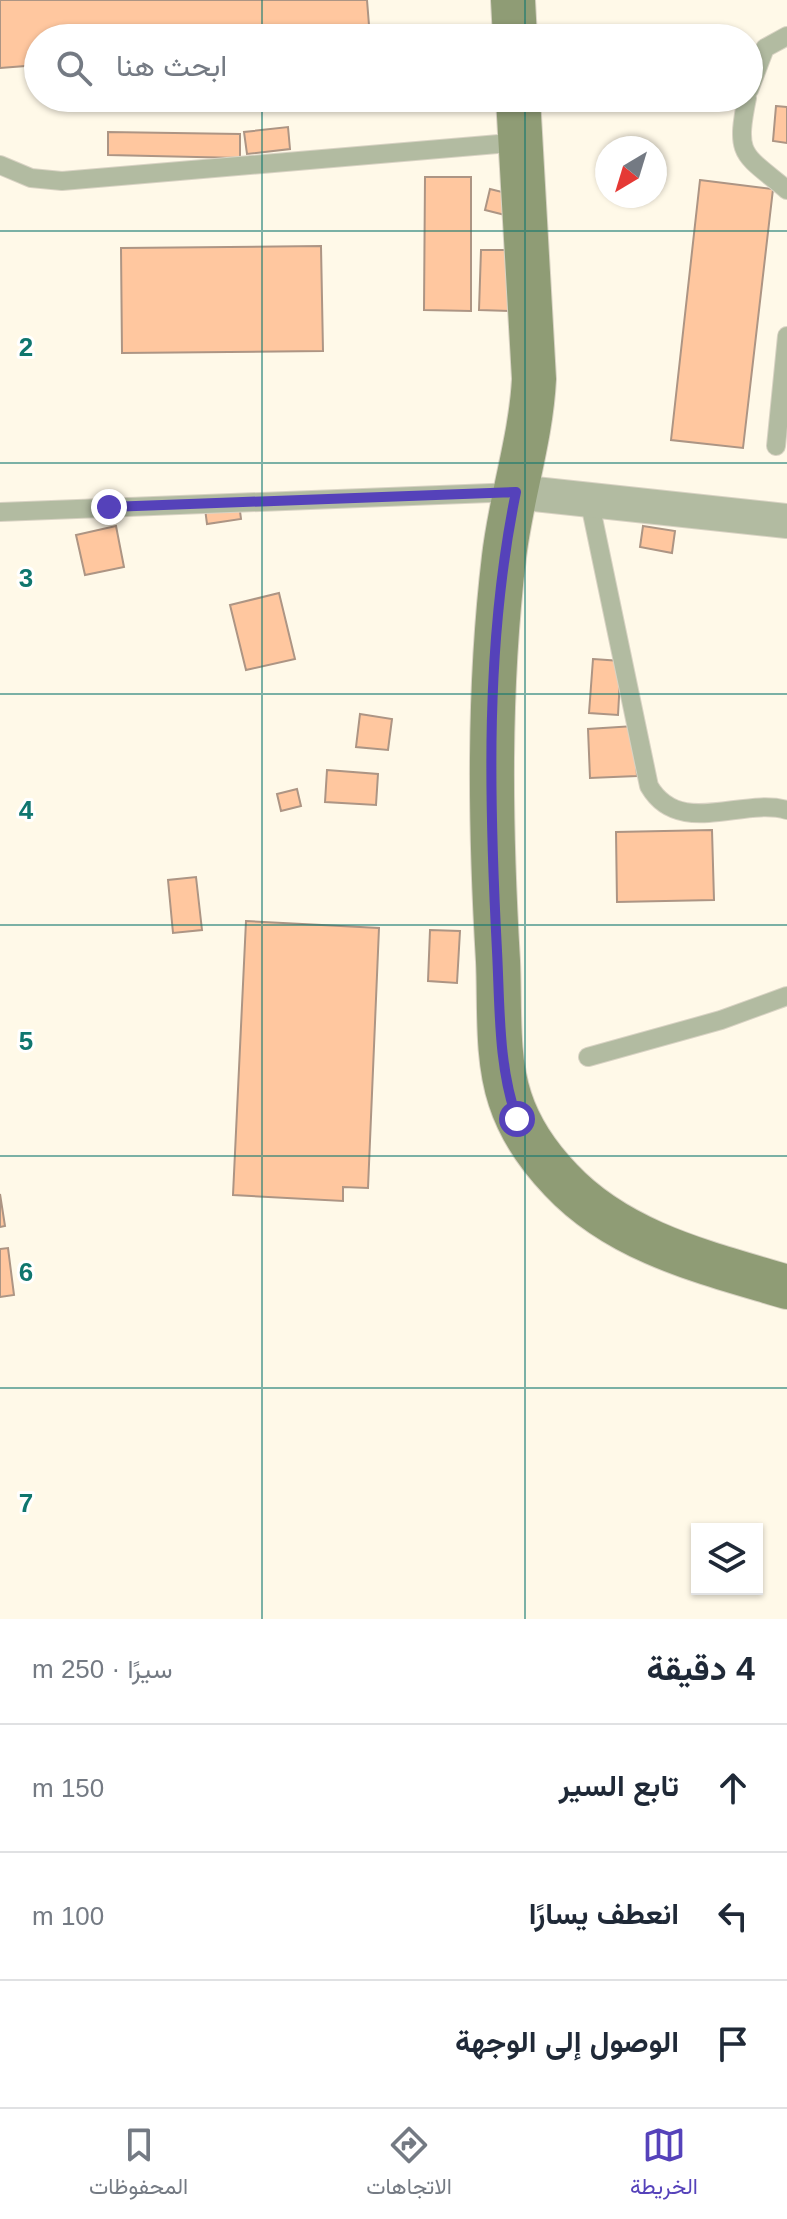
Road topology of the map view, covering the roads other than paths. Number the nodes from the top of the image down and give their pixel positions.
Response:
1 (513, 0) edge
2 (514, 24) edge
3 (787, 36) edge
4 (763, 53) edge
5 (519, 112) edge
6 (744, 112) edge
7 (521, 142) junction
8 (0, 165) edge
9 (787, 190) edge
10 (787, 336) edge
11 (776, 446) dead end
12 (516, 492) junction
13 (589, 499) junction
14 (0, 512) edge
15 (787, 521) edge
16 (787, 810) edge
17 (787, 996) edge
18 (588, 1057) dead end
19 (787, 1287) edge

1 - 2 main road
3 - 4 lane
5 - 7 main road
6 - 9 lane
7 - 8 lane
7 - 12 main road
10 - 11 lane
12 - 13 street
12 - 14 lane
12 - 19 main road
13 - 15 street
13 - 16 lane
17 - 18 lane

